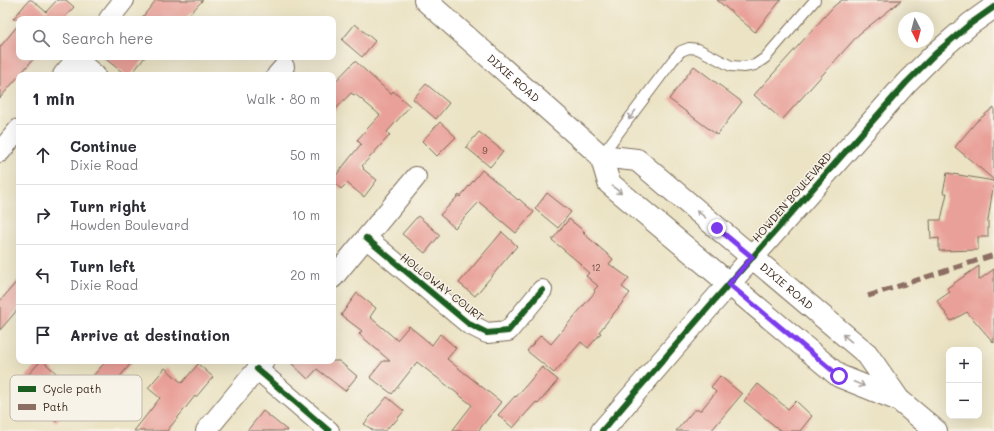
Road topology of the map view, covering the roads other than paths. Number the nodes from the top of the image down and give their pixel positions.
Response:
1 (124, 0) edge
2 (425, 0) edge
3 (815, 0) edge
4 (994, 7) edge
5 (111, 16) edge
6 (75, 60) edge
7 (79, 60) edge
8 (65, 72) edge
9 (92, 72) edge
10 (16, 132) edge
11 (0, 152) edge
12 (600, 156) junction
13 (416, 177) dead end
14 (366, 238) junction
15 (752, 257) junction
16 (336, 274) edge
17 (729, 284) junction
18 (542, 290) dead end
19 (260, 365) edge
20 (899, 400) junction
21 (206, 431) edge
22 (329, 431) edge
23 (602, 431) edge
24 (936, 431) edge

1 - 5 street
2 - 12 main road, DIXIE ROAD
3 -> 12 lane
4 - 15 main road, HOWDEN BOULEVARD
6 - 8 street
7 - 9 street
10 - 11 street
15 -> 12 main road, DIXIE ROAD
12 -> 17 main road, DIXIE ROAD
13 - 14 street
14 - 16 street
14 - 18 street, HOLLOWAY COURT
15 - 17 main road, HOWDEN BOULEVARD
20 -> 15 main road, DIXIE ROAD
17 -> 20 main road, DIXIE ROAD
17 - 23 main road, HOWDEN BOULEVARD
19 - 21 street
19 - 22 street
20 - 24 main road, DIXIE ROAD

